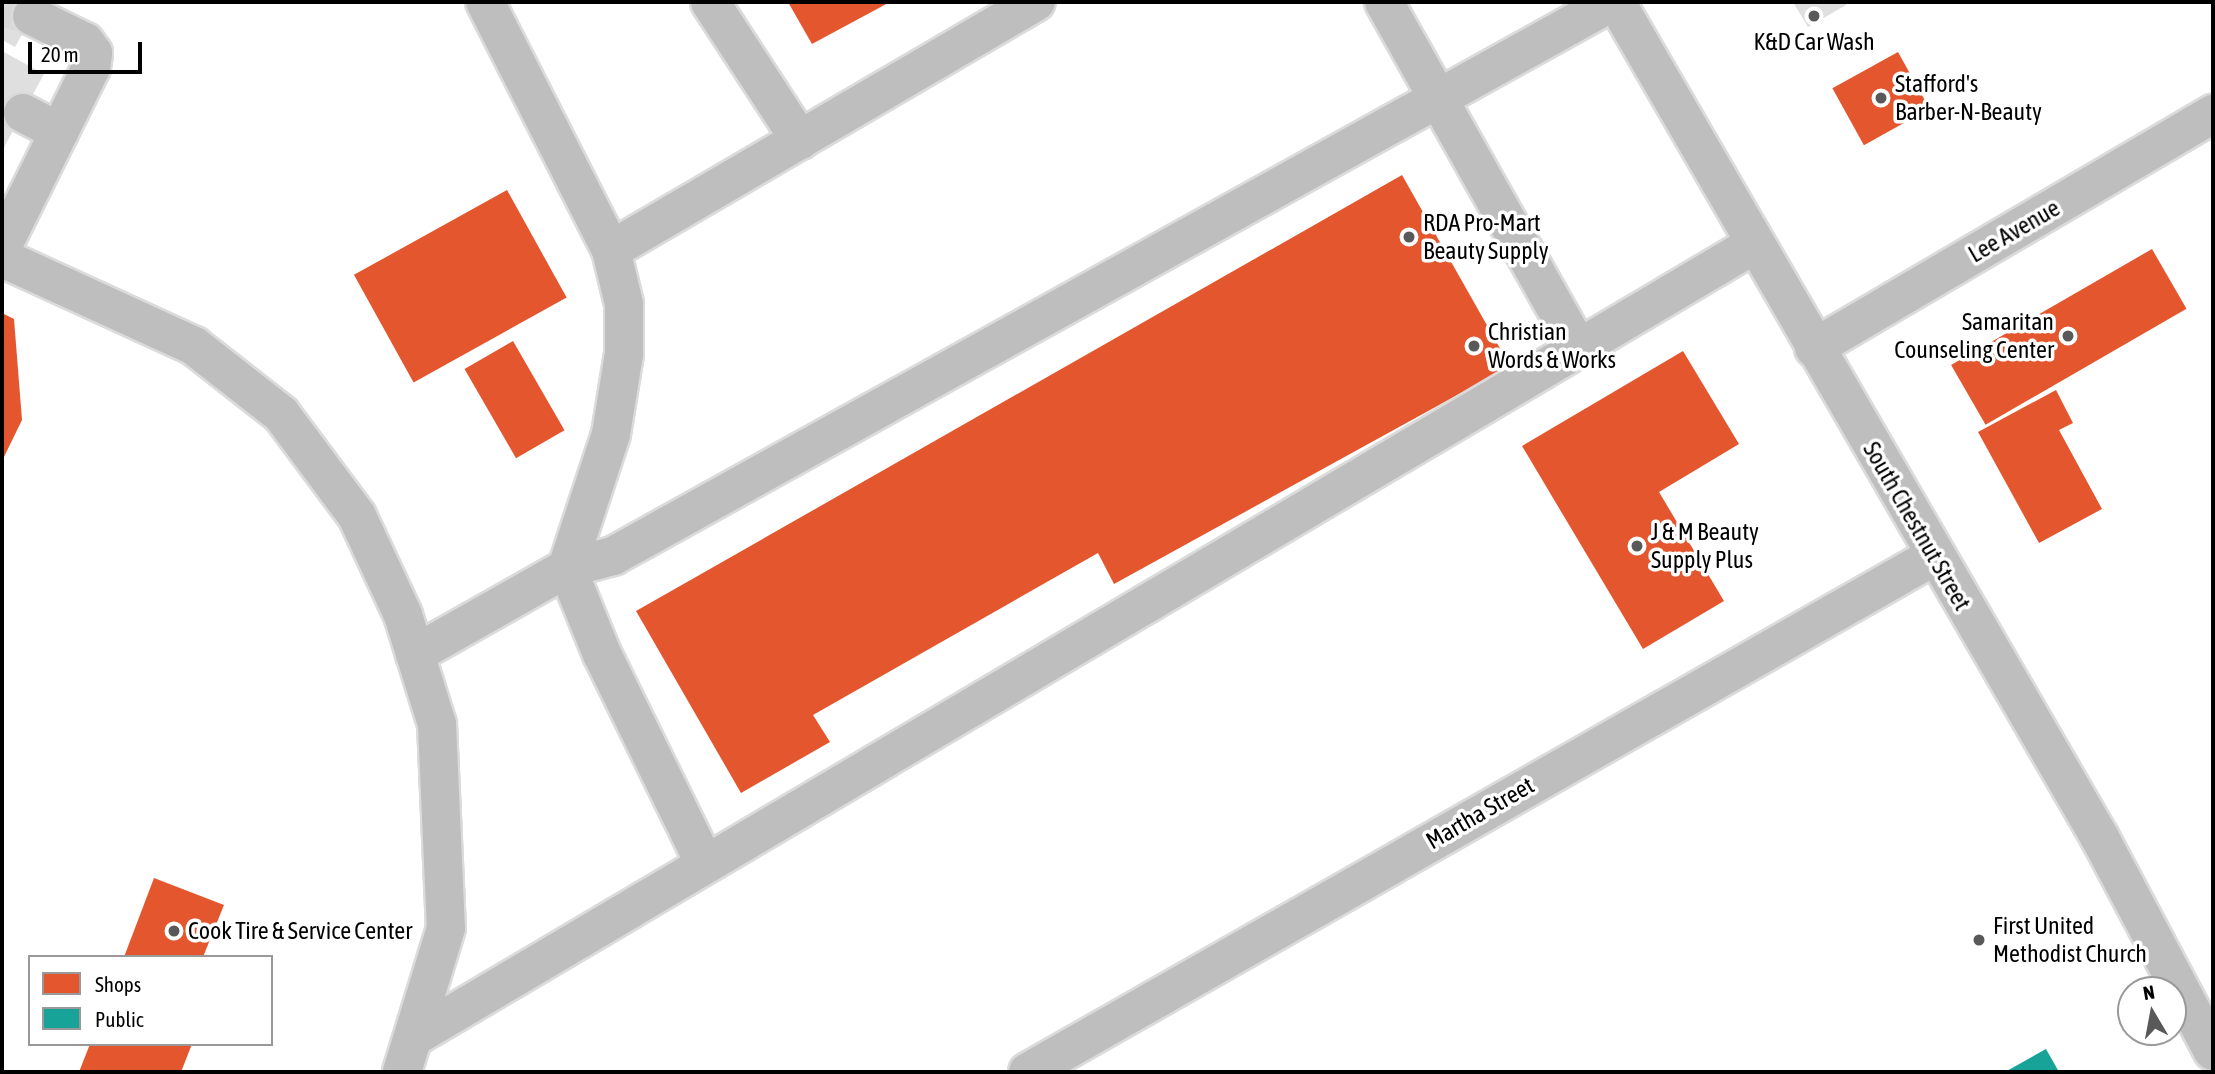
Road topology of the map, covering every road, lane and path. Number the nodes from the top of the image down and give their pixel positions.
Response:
1 (485, 2) edge
2 (710, 2) edge
3 (1036, 2) edge
4 (1384, 2) edge
5 (1614, 2) edge
6 (32, 16) tunnel mouth
7 (1439, 100) junction
8 (23, 113) dead end
9 (2213, 114) edge
10 (59, 132) junction
11 (800, 140) junction
12 (1755, 244) junction
13 (2, 247) edge
14 (611, 250) junction
15 (2, 258) edge
16 (1814, 348) junction
17 (1579, 349) junction
18 (1934, 556) junction
19 (567, 568) junction
20 (415, 654) junction
21 (705, 864) junction
22 (414, 1037) junction
23 (2213, 1051) edge
24 (402, 1072) edge
25 (1028, 1072) edge

1 - 14 street
2 - 11 street
3 - 11 street
4 - 7 street
5 - 7 street
5 - 12 street, South Chestnut Street
6 - 10 street
7 - 17 street
7 - 19 street
8 - 10 street
9 - 16 street, Lee Avenue
10 - 13 street
11 - 14 street
12 - 16 street, South Chestnut Street
12 - 17 street
14 - 19 street
15 - 20 street
16 - 18 street, South Chestnut Street
17 - 21 street
18 - 23 street, South Chestnut Street
18 - 25 street, Martha Street
19 - 20 street
19 - 21 street
20 - 22 street
21 - 22 street
22 - 24 street

